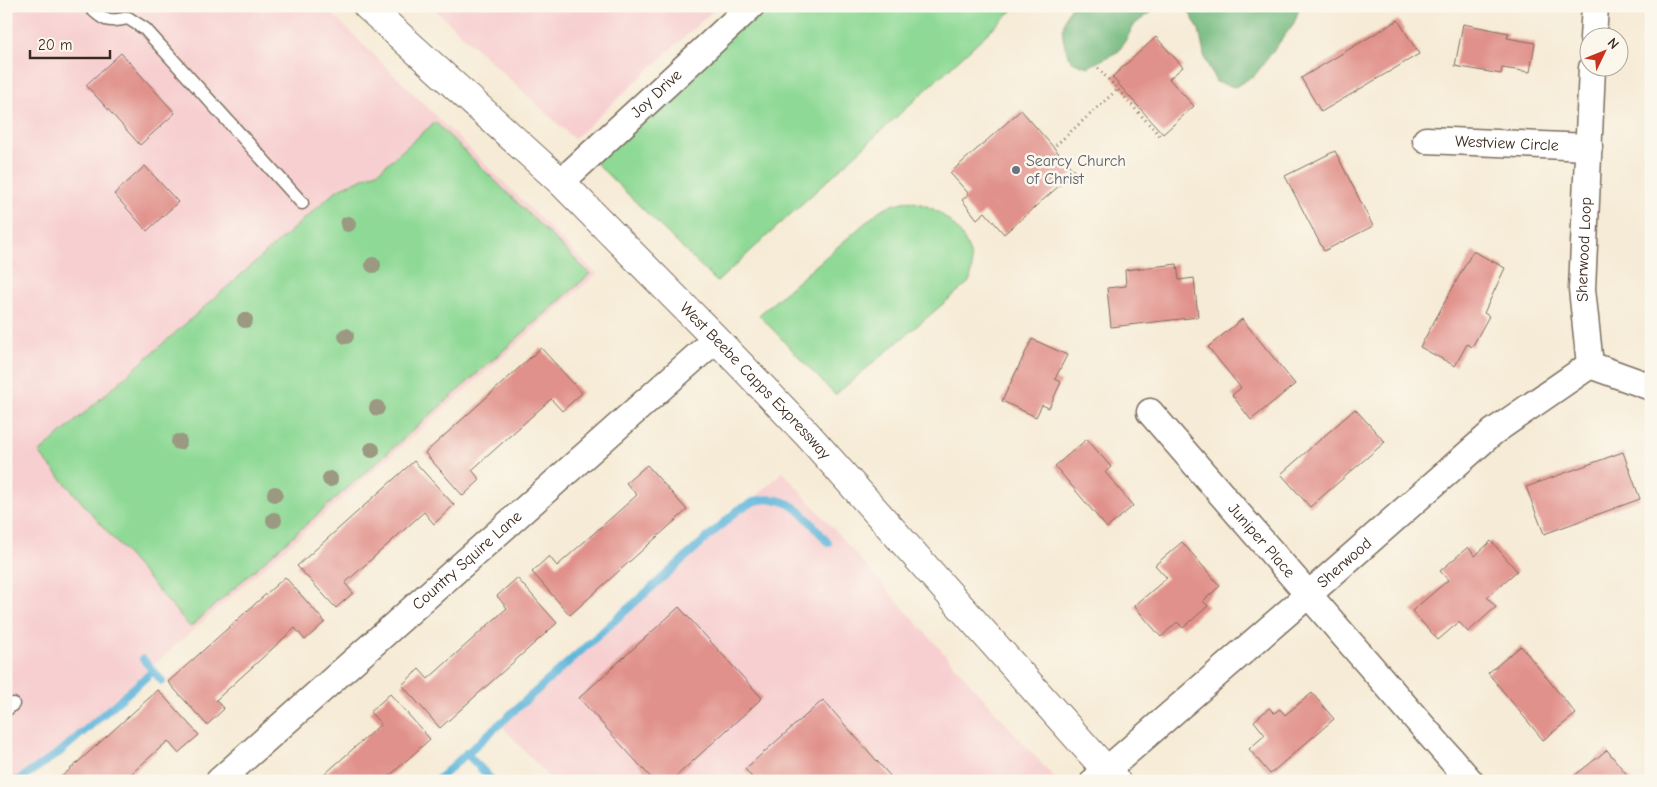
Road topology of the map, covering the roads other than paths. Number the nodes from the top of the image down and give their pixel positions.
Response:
1 (88, 6) edge
2 (367, 6) edge
3 (751, 6) edge
4 (1595, 6) edge
5 (1594, 28) edge
6 (1592, 78) edge
7 (1426, 140) dead end
8 (1589, 147) junction
9 (561, 182) junction
10 (302, 203) dead end
11 (716, 338) junction
12 (1590, 365) junction
13 (1651, 387) edge
14 (1150, 412) dead end
15 (1309, 594) junction
16 (1105, 777) edge
17 (219, 781) edge
18 (1470, 781) edge

1 - 10 lane
2 - 9 main road, West Beebe Capps Expressway
3 - 9 street, Joy Drive
4 - 5 street
6 - 8 street, Sherwood Loop
7 - 8 street, Westview Circle
8 - 12 street, Sherwood Loop
9 - 11 main road, West Beebe Capps Expressway
11 - 16 main road, West Beebe Capps Expressway
11 - 17 street, Country Squire Lane
12 - 13 street
12 - 15 street, Sherwood
14 - 15 street, Juniper Place
15 - 16 street, Sherwood
15 - 18 street, Juniper Place

